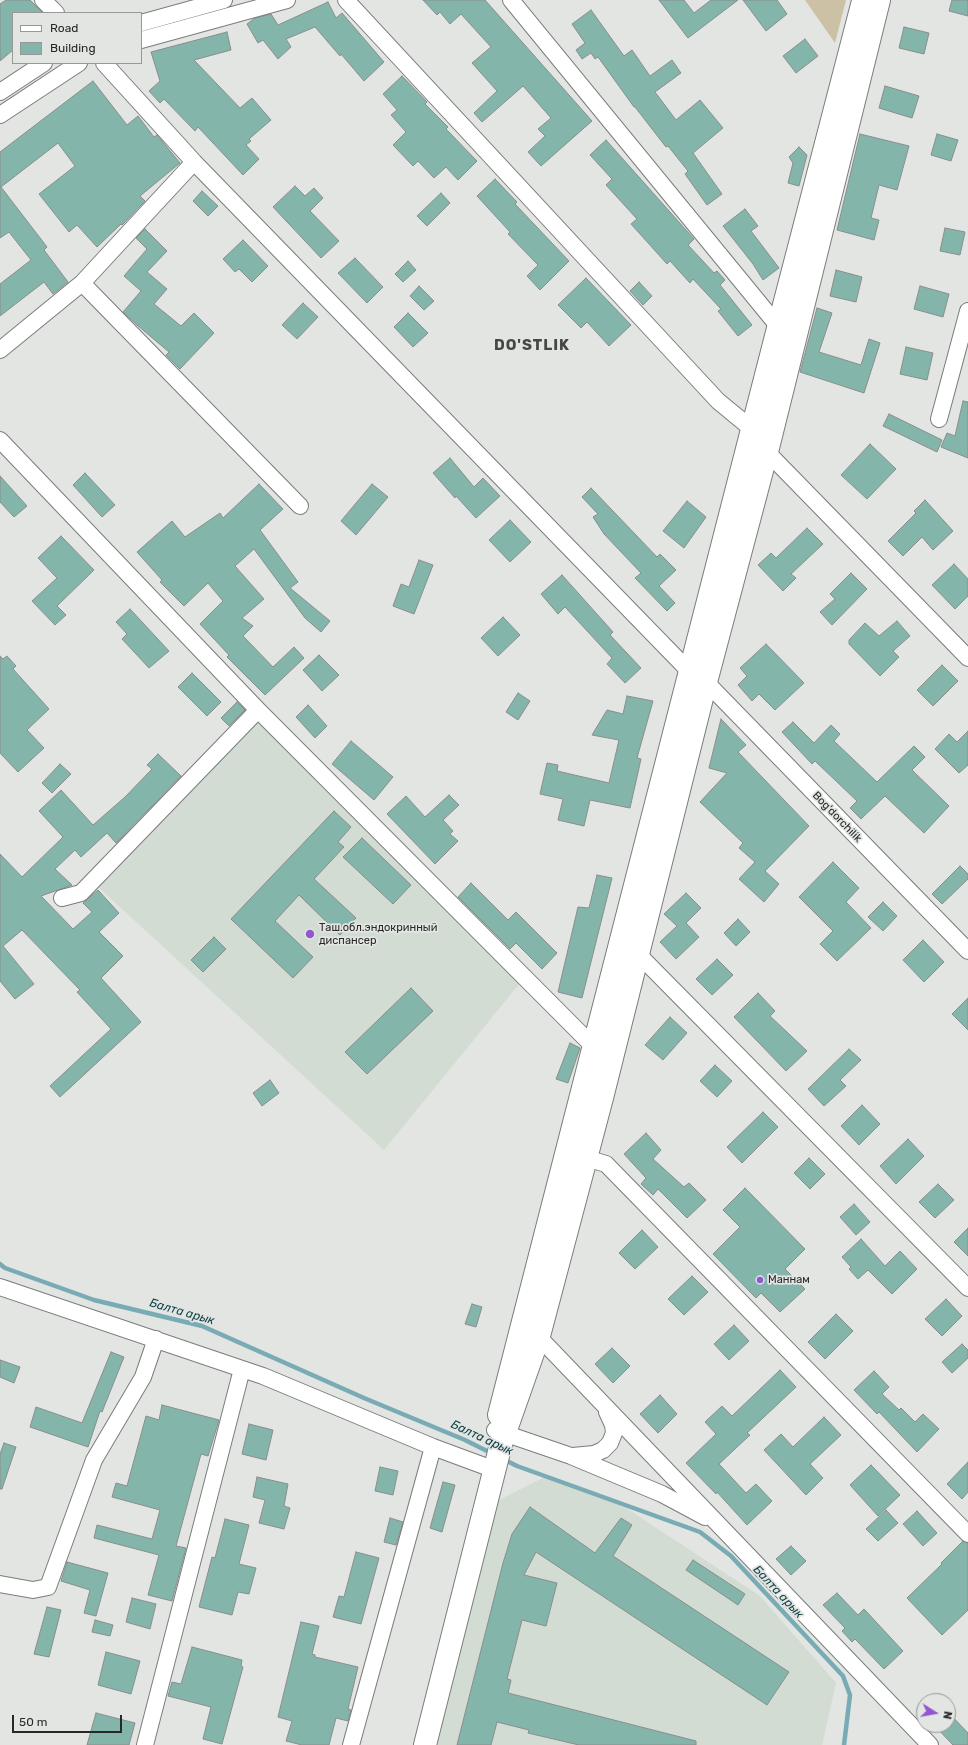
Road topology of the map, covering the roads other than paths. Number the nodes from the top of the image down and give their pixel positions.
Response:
1 (43, 0) edge
2 (224, 0) edge
3 (287, 0) edge
4 (346, 0) edge
5 (511, 0) edge
6 (864, 0) edge
7 (879, 0) edge
8 (55, 12) edge
9 (142, 22) edge
10 (142, 40) edge
11 (42, 64) edge
12 (77, 64) edge
13 (105, 64) edge
14 (0, 92) edge
15 (0, 115) edge
16 (194, 162) junction
17 (82, 283) junction
18 (968, 311) edge
19 (778, 326) junction
20 (0, 350) edge
21 (939, 419) dead end
22 (752, 429) junction
23 (0, 440) edge
24 (767, 452) junction
25 (300, 506) dead end
26 (968, 658) edge
27 (698, 677) junction
28 (258, 710) junction
29 (62, 898) dead end
30 (968, 951) edge
31 (638, 954) junction
32 (594, 1047) junction
33 (586, 1158) junction
34 (0, 1287) edge
35 (968, 1288) edge
36 (522, 1323) junction
37 (539, 1336) junction
38 (156, 1340) junction
39 (242, 1369) junction
40 (604, 1405) junction
41 (499, 1437) junction
42 (433, 1447) junction
43 (571, 1456) junction
44 (492, 1467) junction
45 (718, 1524) junction
46 (968, 1534) edge
47 (2, 1583) edge
48 (145, 1745) edge
49 (351, 1745) edge
50 (415, 1745) edge
51 (425, 1745) edge
52 (930, 1745) edge

1 - 8 street
2 - 9 street
3 - 10 street
4 - 22 street
5 - 19 street
6 - 19 main road
7 - 24 main road
11 - 14 street
12 - 15 street
13 - 16 street, Bog'dorchilik
16 - 17 street
16 - 27 street, Bog'dorchilik
17 - 20 street
17 - 25 street
18 - 21 street
19 - 22 main road
22 - 27 main road
23 - 28 street
24 - 26 street
24 - 27 main road
27 - 30 street, Bog'dorchilik
27 - 31 main road
27 - 32 main road
28 - 29 street
28 - 32 street
31 - 33 main road
31 - 35 street
32 - 36 main road
33 - 37 main road
33 - 46 street
34 - 38 street
36 - 37 street
36 - 41 main road
37 - 40 street
37 - 41 main road
38 - 39 street
38 - 47 street
39 - 42 street
39 - 48 street
40 - 43 street
40 - 45 street
41 - 43 street
41 - 44 main road
42 - 44 street
42 - 49 street
43 - 45 street
44 - 50 main road
44 - 51 main road
45 - 52 street

